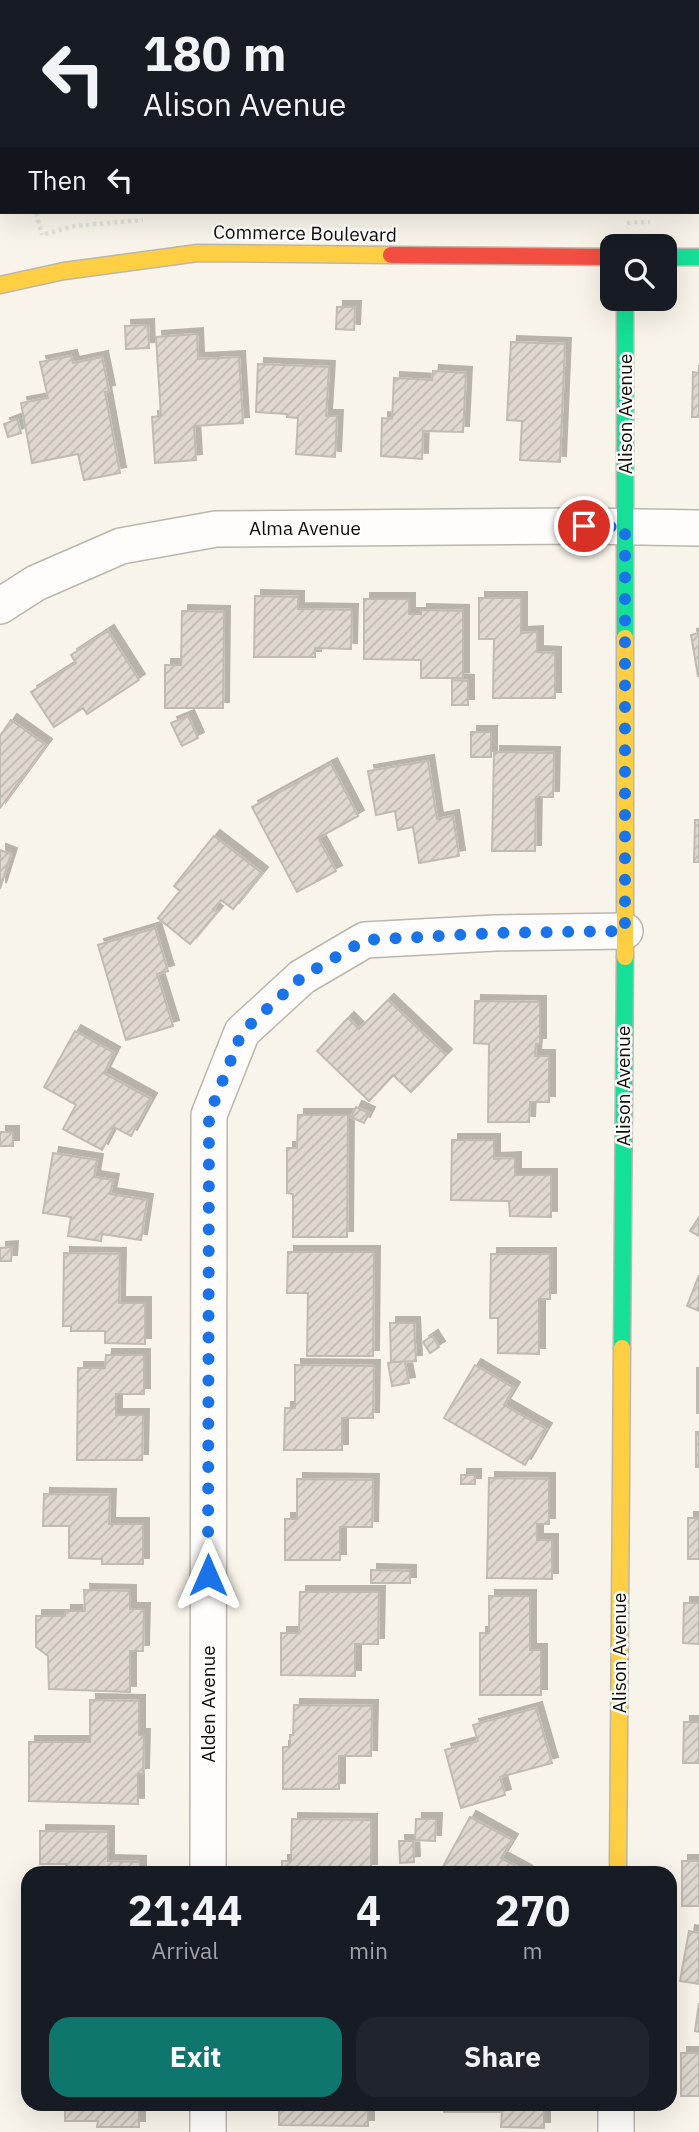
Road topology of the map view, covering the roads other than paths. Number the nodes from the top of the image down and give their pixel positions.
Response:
1 (600, 257) edge
2 (677, 257) edge
3 (699, 257) edge
4 (0, 285) edge
5 (625, 311) edge
6 (625, 527) junction
7 (699, 528) edge
8 (0, 606) edge
9 (625, 931) junction
10 (208, 1866) edge
11 (618, 1866) edge
12 (208, 2111) edge
13 (616, 2111) edge
14 (208, 2132) edge
15 (616, 2132) edge

1 - 4 street, Commerce Boulevard
2 - 3 street
5 - 6 street, Alison Avenue
6 - 7 street, Alma Avenue
6 - 8 street, Alma Avenue
6 - 9 street, Alison Avenue
9 - 10 street, Alden Avenue
9 - 11 street, Alison Avenue
12 - 14 street
13 - 15 street

